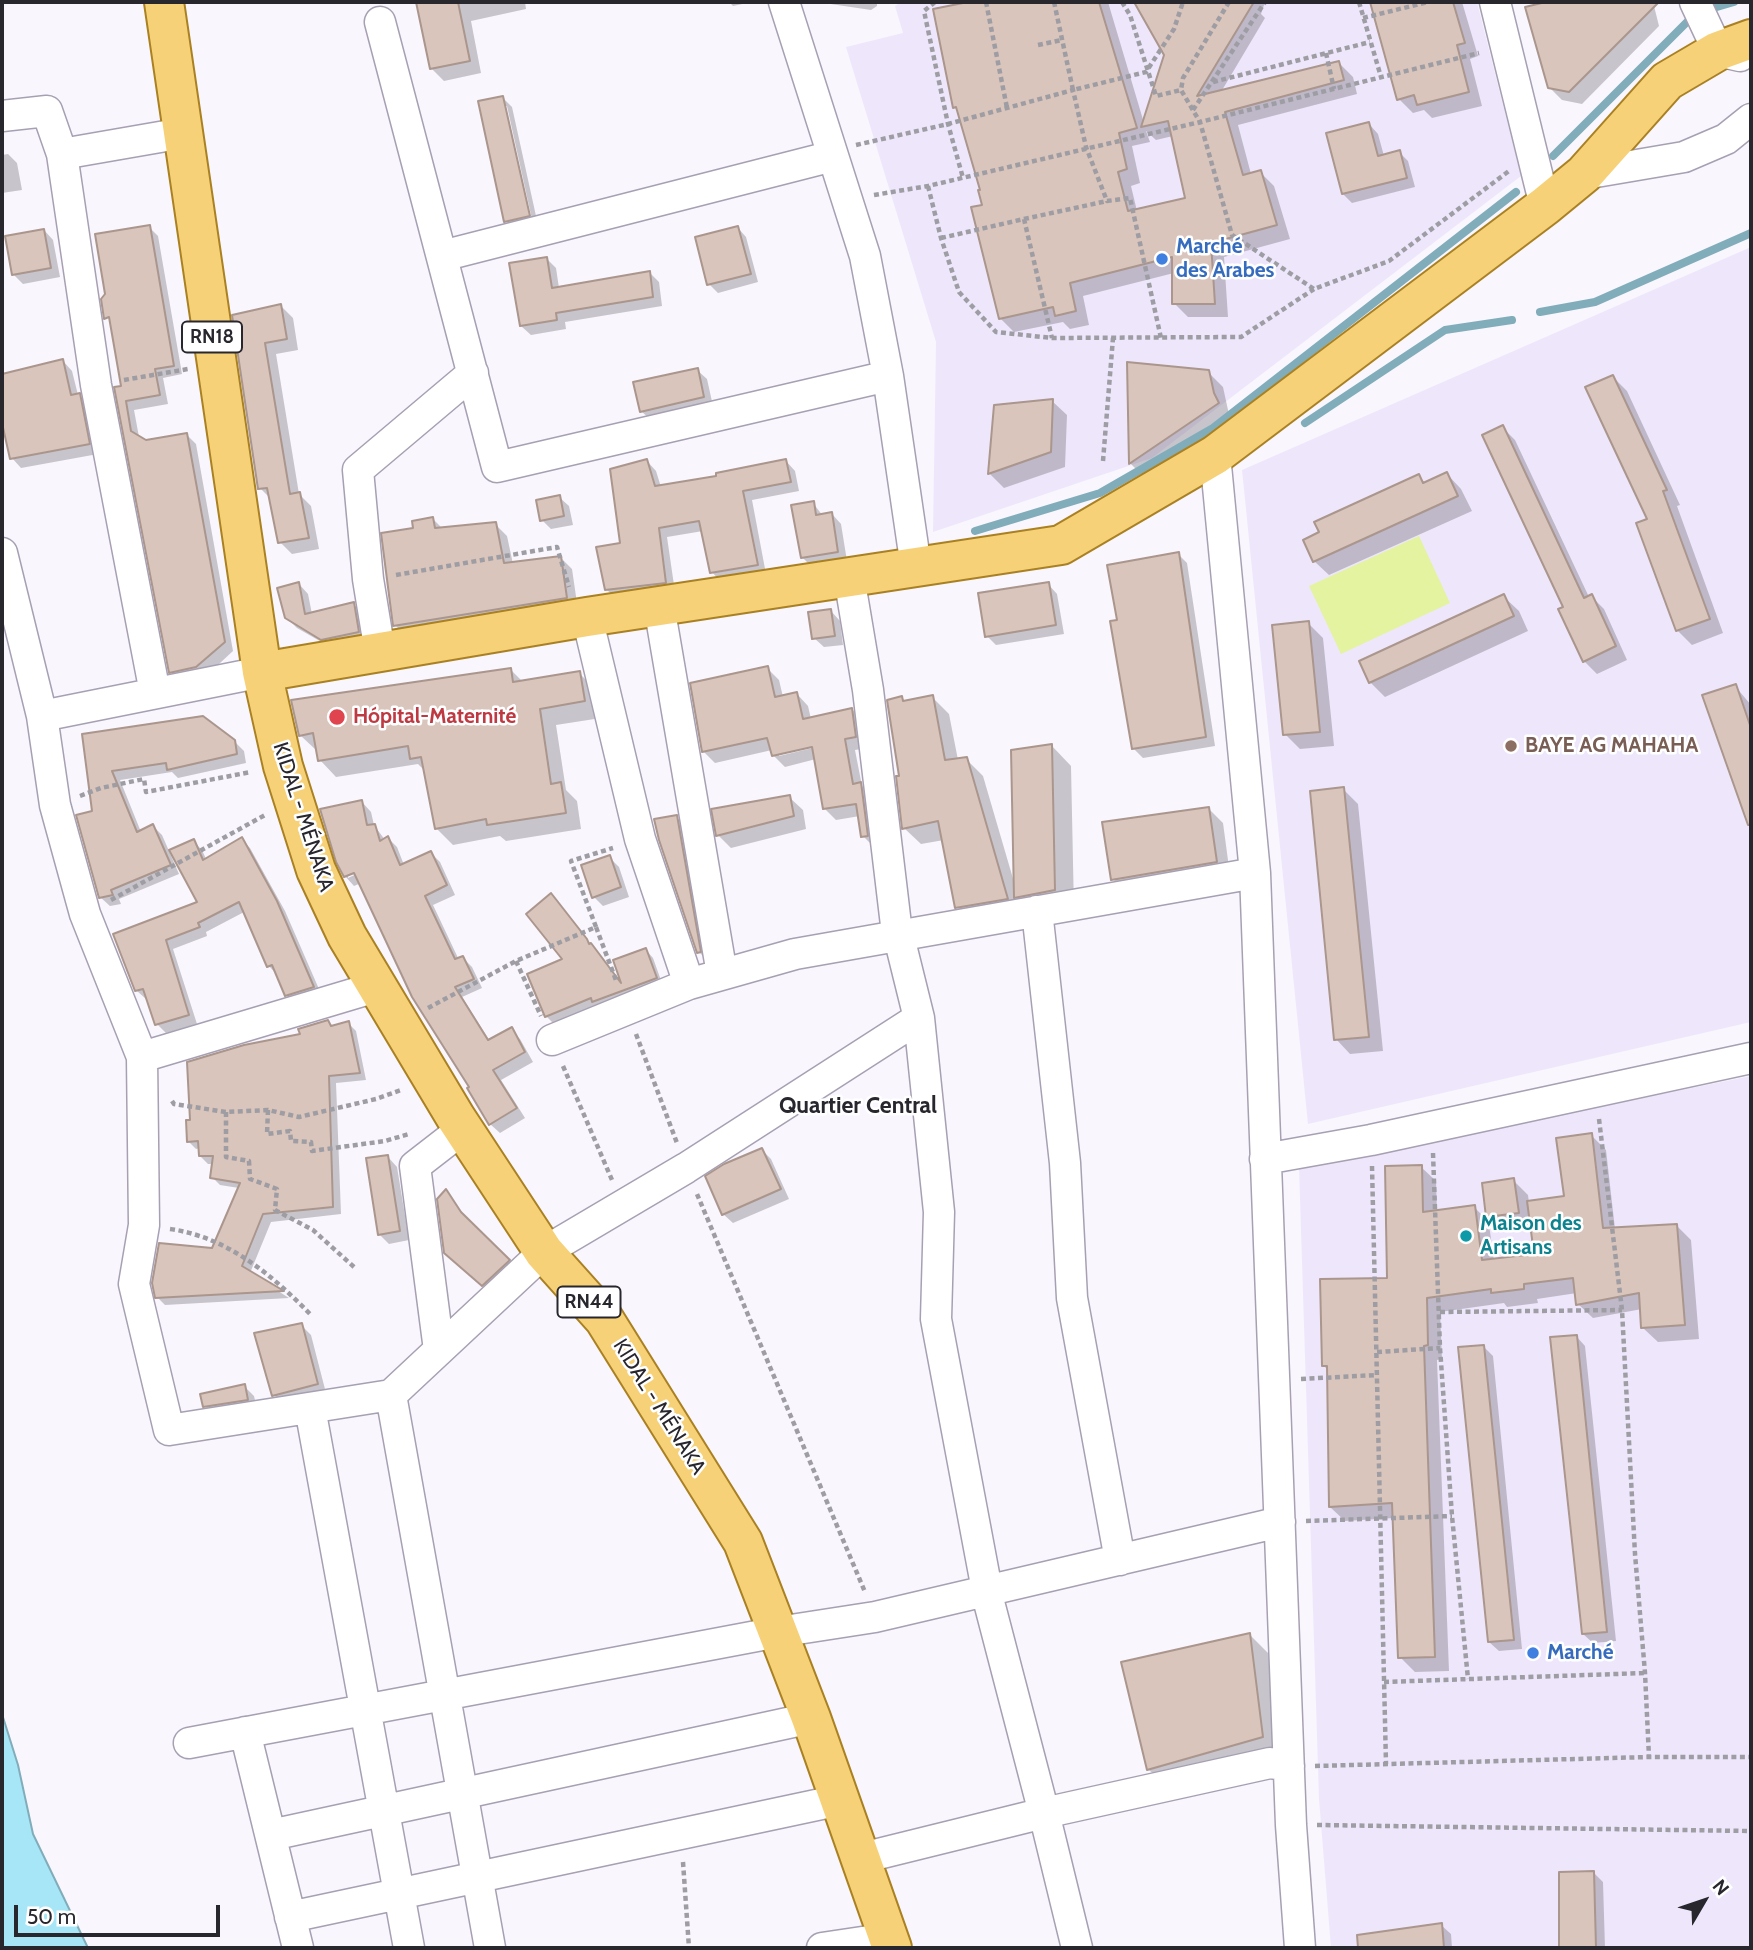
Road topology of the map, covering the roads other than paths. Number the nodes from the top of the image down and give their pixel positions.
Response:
1 (164, 2) edge
2 (783, 2) edge
3 (1495, 2) edge
4 (1695, 2) edge
5 (380, 22) dead end
6 (1740, 49) edge
7 (2, 116) edge
8 (1751, 119) edge
9 (183, 133) junction
10 (62, 154) junction
11 (832, 154) junction
12 (1584, 174) junction
13 (1545, 206) junction
14 (442, 256) junction
15 (472, 373) junction
16 (888, 376) junction
17 (1214, 455) junction
18 (2, 553) edge
19 (916, 567) junction
20 (849, 577) junction
21 (659, 606) junction
22 (583, 618) junction
23 (380, 652) junction
24 (262, 673) junction
25 (155, 693) junction
26 (42, 716) junction
27 (1255, 873) junction
28 (1037, 911) junction
29 (899, 934) junction
30 (722, 974) junction
31 (689, 984) junction
32 (376, 987) junction
33 (919, 1018) junction
34 (552, 1040) road end
35 (142, 1057) junction
36 (1751, 1058) edge
37 (460, 1123) junction
38 (1265, 1159) junction
39 (544, 1252) junction
40 (439, 1350) junction
41 (391, 1395) junction
42 (310, 1408) junction
43 (1280, 1522) junction
44 (1120, 1560) junction
45 (989, 1590) junction
46 (778, 1632) junction
47 (445, 1694) junction
48 (365, 1709) junction
49 (811, 1718) junction
50 (245, 1732) junction
51 (189, 1743) dead end
52 (1289, 1766) junction
53 (463, 1794) junction
54 (840, 1800) junction
55 (384, 1811) junction
56 (1044, 1813) junction
57 (271, 1835) junction
58 (862, 1858) junction
59 (477, 1877) junction
60 (399, 1894) junction
61 (290, 1917) junction
62 (891, 1943) edge
63 (298, 1948) edge
64 (409, 1948) edge
65 (490, 1948) edge
66 (822, 1948) edge
67 (1077, 1948) edge
68 (1300, 1948) edge

1 - 9 main road, RN18
2 - 11 street
3 - 13 street
4 - 6 street
5 - 14 street
6 - 12 main road
7 - 10 street
8 - 12 street
9 - 10 street
9 - 24 main road, RN18
10 - 25 street
11 - 14 street
11 - 16 street
12 - 13 main road
13 - 17 main road
14 - 15 street
15 - 16 street
15 - 23 street
16 - 19 street
17 - 19 main road
17 - 27 street
18 - 26 street
19 - 20 main road
20 - 21 main road
20 - 29 street
21 - 22 main road
21 - 30 street
22 - 23 main road
22 - 31 street
23 - 24 main road
24 - 25 street
24 - 32 main road, KIDAL - MÉNAKA / RN44
25 - 26 street
26 - 35 street
27 - 28 street
27 - 38 street
28 - 29 street
28 - 44 street
29 - 30 street
29 - 33 street
30 - 31 street
31 - 34 street
32 - 35 street
32 - 37 main road, KIDAL - MÉNAKA / RN44
33 - 39 street
33 - 45 street
35 - 42 street
36 - 38 street
37 - 39 main road, KIDAL - MÉNAKA / RN44
37 - 40 street
38 - 43 street
39 - 40 street
39 - 46 main road, KIDAL - MÉNAKA / RN44
40 - 41 street
41 - 42 street
41 - 47 street
42 - 48 street
43 - 44 street
43 - 52 street
44 - 45 street
45 - 46 street
45 - 56 street
46 - 47 street
46 - 49 main road, KIDAL - MÉNAKA / RN44
47 - 48 street
47 - 53 street
48 - 50 street
48 - 55 street
49 - 53 street
49 - 54 main road, KIDAL - MÉNAKA / RN44
50 - 51 street
50 - 57 street
52 - 56 street
52 - 68 street
53 - 55 street
53 - 59 street
54 - 58 main road, KIDAL - MÉNAKA / RN44
54 - 59 street
55 - 57 street
55 - 60 street
56 - 58 street
56 - 67 street
57 - 61 street
58 - 62 main road, KIDAL - MÉNAKA / RN44
59 - 60 street
59 - 65 street
60 - 61 street
60 - 64 street
61 - 63 street
62 - 66 street

